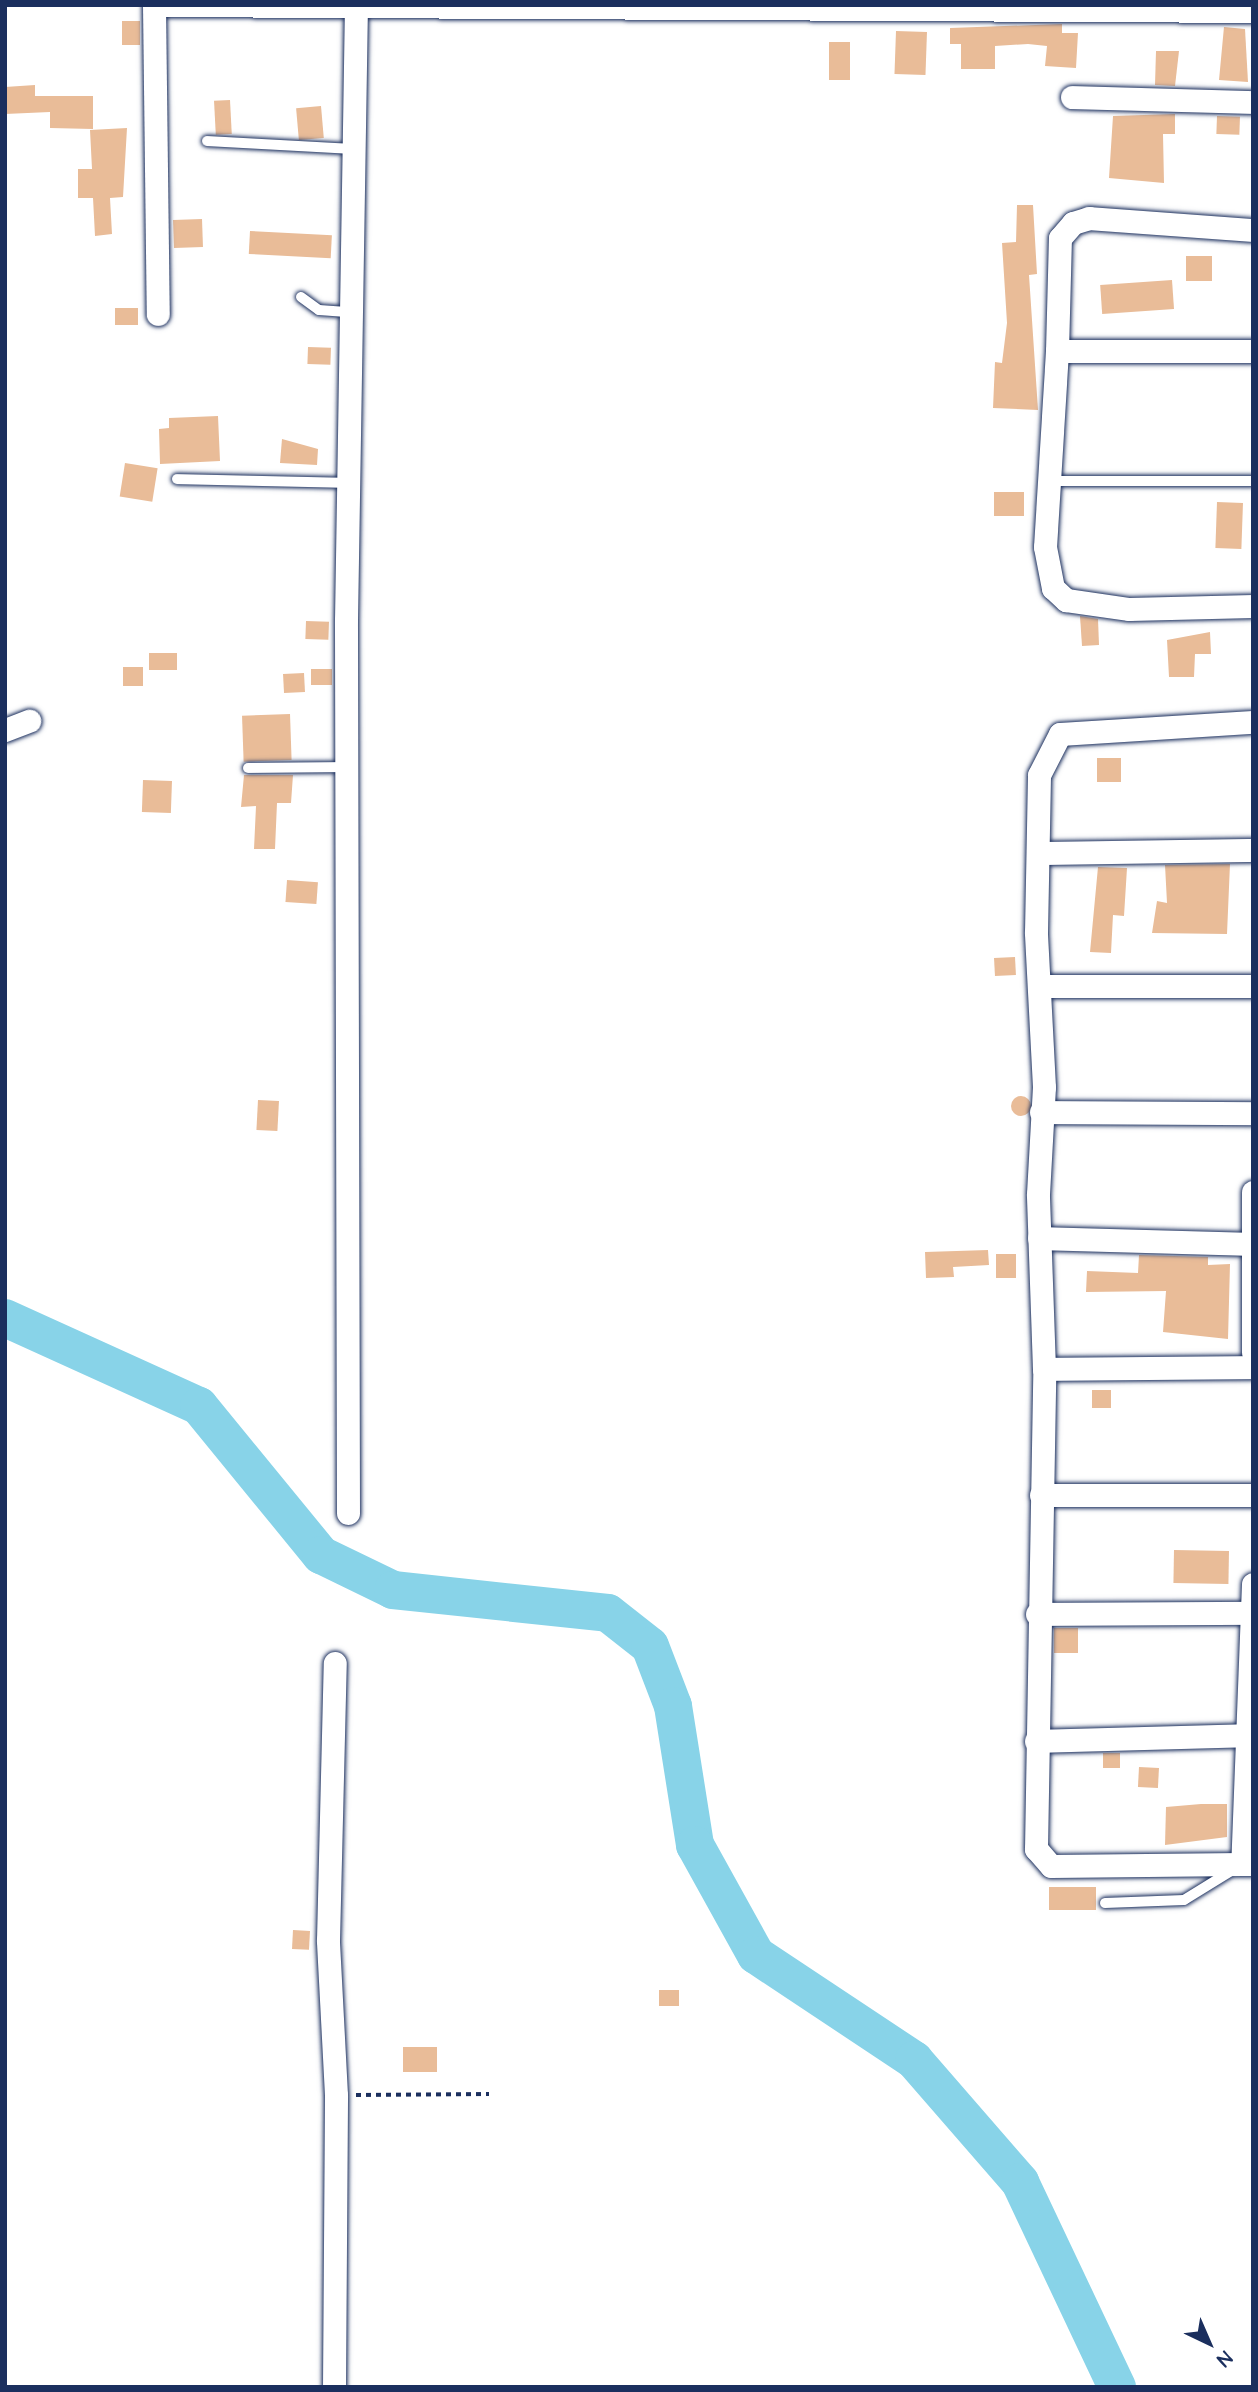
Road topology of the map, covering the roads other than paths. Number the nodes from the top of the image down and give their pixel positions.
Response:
1 (154, 5) edge
2 (160, 5) edge
3 (356, 8) edge
4 (1253, 11) edge
5 (1072, 97) dead end
6 (1253, 102) edge
7 (207, 141) dead end
8 (352, 149) junction
9 (1253, 230) edge
10 (301, 296) dead end
11 (350, 312) junction
12 (158, 314) dead end
13 (1057, 351) junction
14 (1253, 351) edge
15 (177, 479) dead end
16 (1051, 481) junction
17 (1253, 481) edge
18 (348, 482) junction
19 (1253, 606) edge
20 (29, 720) dead end
21 (1253, 722) edge
22 (5, 730) edge
23 (345, 767) junction
24 (248, 768) dead end
25 (1253, 850) edge
26 (1038, 853) junction
27 (1042, 986) junction
28 (1253, 986) edge
29 (1041, 1112) junction
30 (1253, 1113) edge
31 (1253, 1192) edge
32 (1039, 1238) junction
33 (1252, 1244) edge
34 (1252, 1338) edge
35 (1253, 1367) edge
36 (1044, 1368) junction
37 (1253, 1494) edge
38 (1041, 1495) junction
39 (348, 1513) dead end
40 (1253, 1584) edge
41 (1252, 1613) edge
42 (1037, 1614) junction
43 (335, 1663) dead end
44 (1252, 1735) edge
45 (1036, 1741) junction
46 (1247, 1864) edge
47 (1105, 1903) dead end
48 (334, 2387) edge

1 - 12 street
2 - 3 street
3 - 4 street
3 - 8 street
5 - 6 street
7 - 8 lane
8 - 11 street
9 - 13 street
10 - 11 lane
11 - 18 street
13 - 14 street
13 - 16 street
15 - 18 lane
16 - 17 lane
16 - 19 street
18 - 23 street
20 - 22 street
21 - 26 street
23 - 24 lane
23 - 39 street
25 - 26 street
26 - 27 street
27 - 28 street
27 - 29 street
29 - 30 street
29 - 32 street
31 - 33 street
32 - 33 street
32 - 36 street
33 - 34 street
35 - 36 street
36 - 38 street
37 - 38 street
38 - 42 street
40 - 41 street
41 - 42 street
41 - 44 street
42 - 45 street
43 - 48 street
44 - 45 street
44 - 46 street
45 - 46 street
46 - 47 lane

